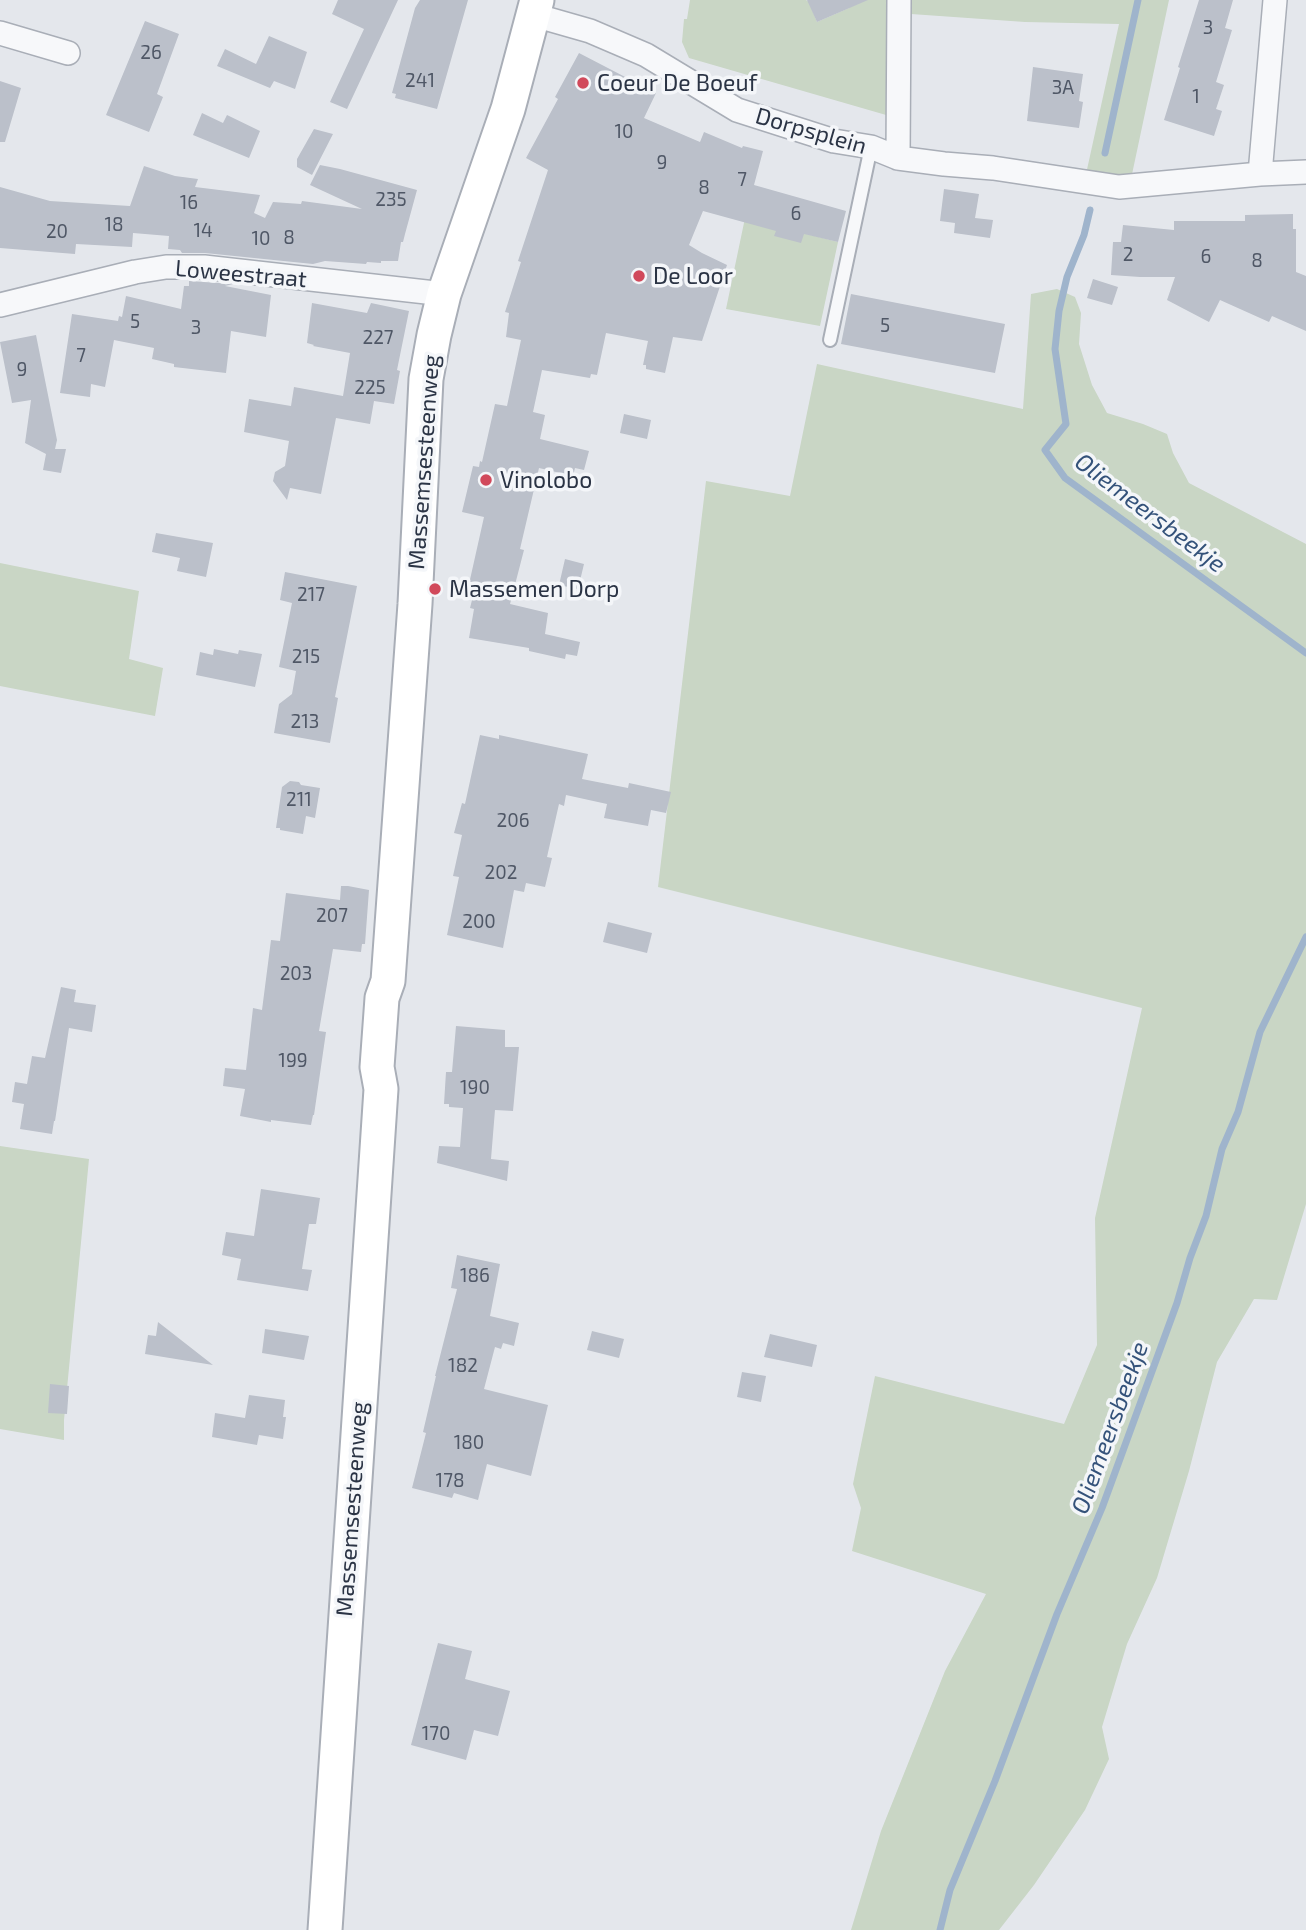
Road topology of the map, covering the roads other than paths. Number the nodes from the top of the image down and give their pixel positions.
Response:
1 (899, 0) edge
2 (1275, 0) edge
3 (536, 7) edge
4 (0, 33) edge
5 (68, 53) dead end
6 (871, 147) junction
7 (898, 158) junction
8 (1306, 172) edge
9 (1260, 174) junction
10 (444, 294) junction
11 (0, 305) edge
12 (830, 340) dead end
13 (325, 1930) edge

1 - 7 street, Dorpsplein
2 - 9 street
3 - 6 street, Dorpsplein
3 - 10 main road, Massemsesteenweg
4 - 5 street
6 - 7 street, Dorpsplein
6 - 12 lane
7 - 9 street, Dorpsplein
8 - 9 street, Dorpsplein
10 - 11 street, Loweestraat
10 - 13 main road, Massemsesteenweg

